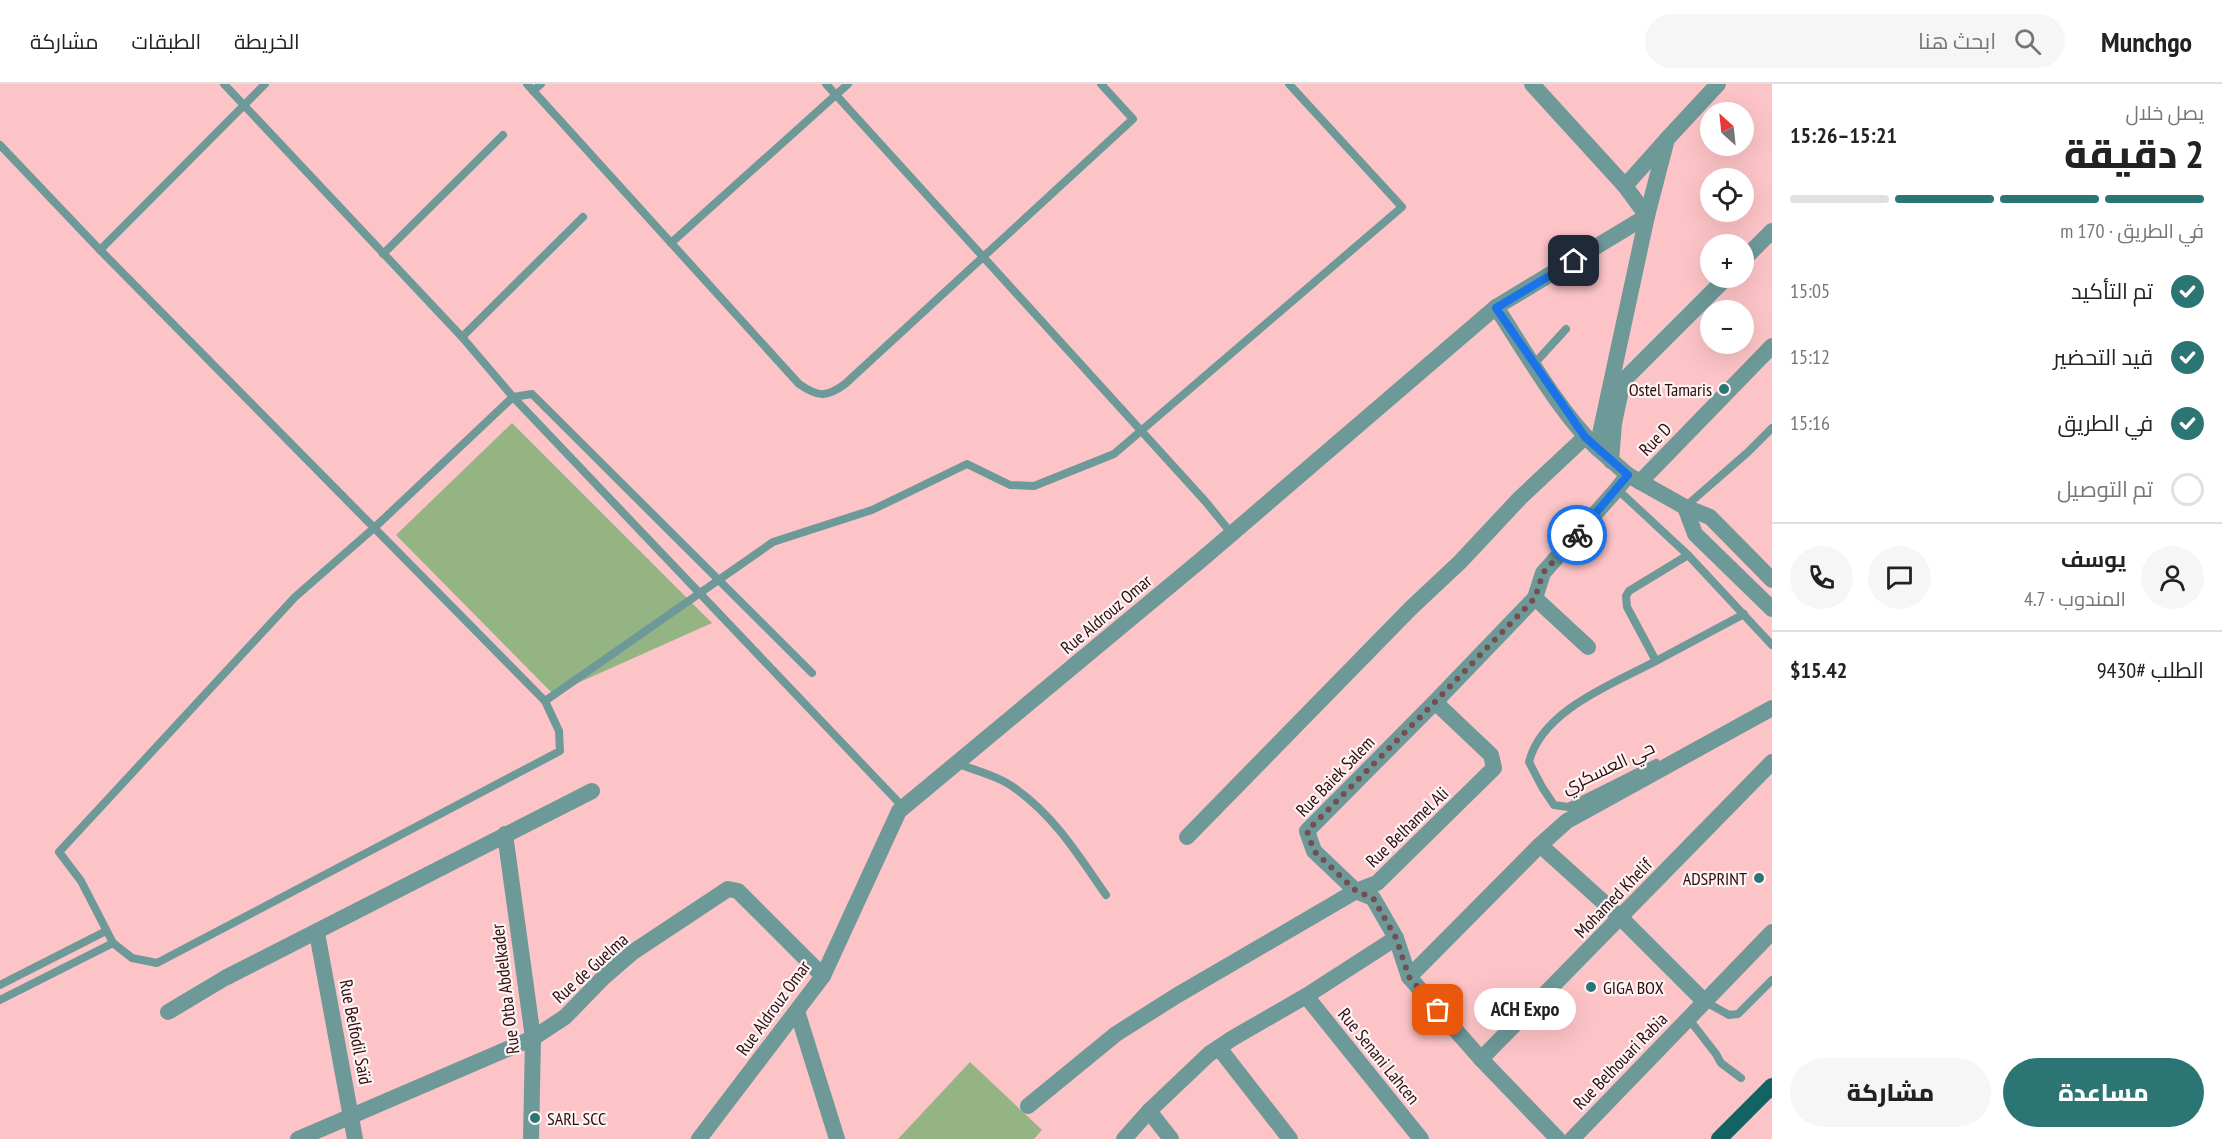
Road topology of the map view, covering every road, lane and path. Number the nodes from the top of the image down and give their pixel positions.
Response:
1 (224, 84) edge
2 (265, 84) edge
3 (540, 84) edge
4 (826, 84) edge
5 (848, 84) edge
6 (1101, 84) edge
7 (1289, 84) edge
8 (1532, 84) edge
9 (1718, 84) edge
10 (530, 87) edge
11 (836, 94) junction
12 (245, 106) junction
13 (502, 135) dead end
14 (1668, 139) junction
15 (0, 145) edge
16 (1625, 186) junction
17 (1647, 216) junction
18 (583, 217) dead end
19 (1772, 231) edge
20 (671, 243) junction
21 (1754, 249) edge
22 (100, 250) junction
23 (383, 254) junction
24 (984, 257) junction
25 (1716, 288) edge
26 (1496, 308) junction
27 (1566, 329) dead end
28 (462, 337) junction
29 (1772, 346) edge
30 (1534, 364) junction
31 (1623, 381) junction
32 (1608, 396) junction
33 (513, 397) junction
34 (1772, 428) edge
35 (1141, 430) junction
36 (1591, 442) junction
37 (1611, 461) junction
38 (1634, 478) junction
39 (1617, 489) junction
40 (1684, 507) junction
41 (374, 528) junction
42 (1232, 534) junction
43 (1688, 555) junction
44 (1772, 580) edge
45 (702, 593) junction
46 (1535, 598) junction
47 (1772, 609) edge
48 (1744, 614) junction
49 (1772, 645) edge
50 (1587, 647) dead end
51 (1656, 661) junction
52 (812, 673) dead end
53 (545, 701) junction
54 (1435, 702) junction
55 (1772, 707) edge
56 (1772, 762) edge
57 (956, 763) junction
58 (592, 791) dead end
59 (903, 807) junction
60 (505, 834) junction
61 (1186, 837) dead end
62 (1540, 845) junction
63 (1356, 891) junction
64 (1106, 895) dead end
65 (1621, 918) junction
66 (106, 931) junction
67 (1772, 932) edge
68 (317, 933) junction
69 (1396, 938) junction
70 (113, 943) junction
71 (823, 976) junction
72 (1409, 977) junction
73 (1772, 980) edge
74 (0, 985) edge
75 (1306, 996) junction
76 (0, 1000) edge
77 (1704, 1001) junction
78 (797, 1011) junction
79 (168, 1012) dead end
80 (1688, 1018) junction
81 (533, 1038) junction
82 (1219, 1048) junction
83 (1481, 1059) junction
84 (1741, 1078) dead end
85 (1772, 1086) edge
86 (1028, 1106) dead end
87 (1149, 1111) junction
88 (352, 1115) junction
89 (298, 1139) edge
90 (355, 1139) edge
91 (531, 1139) edge
92 (699, 1139) edge
93 (837, 1139) edge
94 (1124, 1139) edge
95 (1171, 1139) edge
96 (1290, 1139) edge
97 (1421, 1139) edge
98 (1558, 1139) edge
99 (1572, 1139) edge
100 (1719, 1139) edge

1 - 12 lane
2 - 12 lane
3 - 10 lane
4 - 11 lane
5 - 11 lane
6 - 24 lane
7 - 35 lane
8 - 16 street
9 - 14 street
10 - 20 lane
11 - 20 lane
11 - 24 lane
12 - 22 lane
12 - 23 lane
13 - 23 lane
14 - 16 street
14 - 17 street
15 - 22 lane
16 - 17 street
17 - 26 street, Rue Aldrouz Omar
17 - 32 street
18 - 28 lane
19 - 21 street
20 - 24 lane
22 - 41 lane
23 - 28 lane
24 - 35 lane
25 - 31 street
26 - 30 street
26 - 42 street, Rue Aldrouz Omar
27 - 30 lane
28 - 33 lane
29 - 38 street, Rue D
30 - 36 street
31 - 32 street
31 - 37 street
32 - 36 street
33 - 41 lane
33 - 45 lane
33 - 52 lane
34 - 40 lane
35 - 42 lane
35 - 45 lane
36 - 37 street
36 - 61 street
37 - 38 street
38 - 39 street, Rue Baiek Salem
38 - 40 street
39 - 43 lane
39 - 46 street, Rue Baiek Salem
40 - 44 street
40 - 47 street
41 - 53 lane
41 - 66 lane
42 - 57 street, Rue Aldrouz Omar
43 - 48 lane
43 - 51 lane
45 - 53 lane
45 - 59 lane
46 - 50 street
46 - 54 street, Rue Baiek Salem
48 - 49 lane
48 - 51 lane
51 - 55 lane, حي العسكري
53 - 70 lane
54 - 63 street, Rue Baiek Salem
54 - 63 street, Rue Belhamel Ali
55 - 62 street
56 - 65 street, Mohamed Khelif
57 - 59 street, Rue Aldrouz Omar
57 - 64 lane
58 - 60 street
59 - 71 street, Rue Aldrouz Omar
60 - 68 street
60 - 81 street, Rue Otba Abdelkader
62 - 65 street
62 - 72 street
63 - 69 street, Rue Belhamel Ali
63 - 86 street
65 - 77 street
65 - 83 street, Mohamed Khelif
66 - 70 lane
66 - 74 lane
67 - 77 street, Rue Belhouari Rabia
68 - 79 street
68 - 88 street, Rue Belfodil Saïd
69 - 72 street, Rue Belhamel Ali
69 - 75 street
70 - 76 lane
71 - 78 street, Rue Aldrouz Omar
71 - 81 street, Rue de Guelma
72 - 83 street, Rue Belhamel Ali
73 - 77 lane
75 - 82 street
75 - 97 street, Rue Senani Lahcen
77 - 80 street, Rue Belhouari Rabia
78 - 92 street, Rue Aldrouz Omar
78 - 93 street
80 - 84 lane
80 - 99 street, Rue Belhouari Rabia
81 - 88 street, Rue de Guelma
81 - 91 street, Rue Otba Abdelkader
82 - 87 street
82 - 96 street
83 - 98 street, Rue Belhamel Ali
85 - 100 main road
87 - 94 street
87 - 95 street
88 - 89 street, Rue de Guelma
88 - 90 street, Rue Belfodil Saïd

